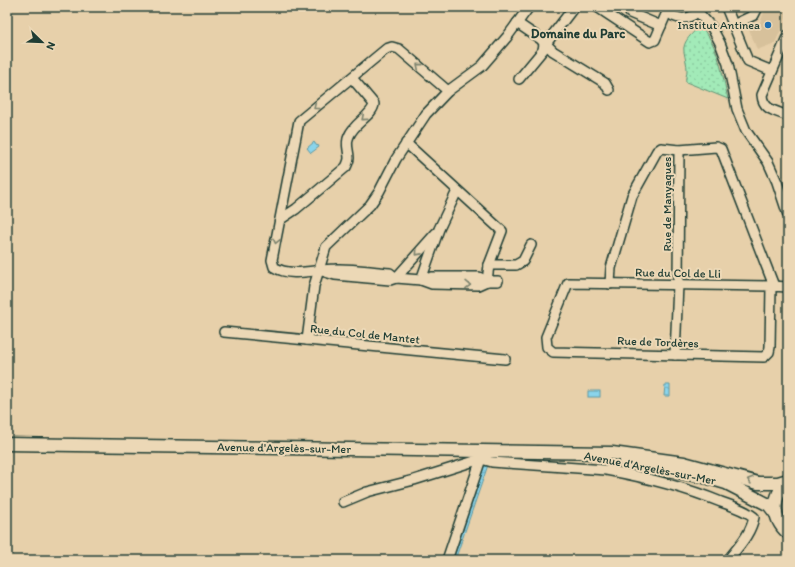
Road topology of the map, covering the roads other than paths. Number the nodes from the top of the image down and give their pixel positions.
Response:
1 (529, 7) edge
2 (574, 7) edge
3 (597, 7) edge
4 (726, 7) edge
5 (758, 7) edge
6 (666, 9) edge
7 (700, 9) edge
8 (630, 14) dead end
9 (517, 23) junction
10 (733, 25) junction
11 (661, 26) junction
12 (788, 35) edge
13 (542, 40) junction
14 (784, 56) edge
15 (772, 71) junction
16 (352, 78) junction
17 (519, 79) dead end
18 (609, 90) dead end
19 (448, 91) junction
20 (788, 116) edge
21 (406, 143) junction
22 (679, 150) junction
23 (457, 191) junction
24 (788, 215) edge
25 (281, 219) junction
26 (439, 229) junction
27 (531, 245) dead end
28 (489, 265) junction
29 (319, 270) junction
30 (396, 278) junction
31 (421, 280) junction
32 (487, 281) junction
33 (498, 281) dead end
34 (568, 283) joint
35 (610, 284) junction
36 (678, 284) junction
37 (772, 286) junction
38 (788, 287) edge
39 (224, 332) dead end
40 (307, 340) junction
41 (676, 355) junction
42 (505, 359) dead end
43 (7, 444) edge
44 (561, 453) junction
45 (484, 455) junction
46 (788, 481) edge
47 (343, 502) dead end
48 (776, 514) junction
49 (788, 533) edge
50 (447, 560) edge
51 (728, 560) edge

1 - 9 street
2 - 13 street
3 - 11 street
4 - 10 street
5 - 10 street
6 - 7 street
6 - 11 street
7 - 24 street
8 - 11 street
9 - 13 street
9 - 19 street
10 - 15 street
12 - 14 street
13 - 17 street
13 - 18 street
14 - 15 street
15 - 20 street
19 -> 16 street
16 -> 25 street
16 -> 25 street
19 - 21 street
21 - 23 street
21 - 29 street
22 - 35 street
22 - 36 street, Rue de Manyaques
22 - 37 street
23 - 26 street
23 - 28 street
25 -> 29 street
26 -> 30 street
26 - 31 street
27 - 28 street
28 - 32 street
29 - 30 street
29 - 40 street
30 - 31 street
31 - 32 street
32 - 33 street
34 - 35 street, Rue du Col de Lli
34 - 41 street, Rue de Tordères
35 - 36 street, Rue du Col de Lli
36 - 37 street, Rue du Col de Lli
36 - 41 street, Rue de Manyaques
37 - 38 street, Rue du Col de Lli
37 - 41 street, Rue de Tordères
39 - 40 street, Rue du Col de Mantet
40 - 42 street, Rue du Col de Mantet
43 - 45 main road, Avenue d'Argelès-sur-Mer
44 - 45 main road, Avenue d'Argelès-sur-Mer
46 -> 44 main road, Avenue d'Argelès-sur-Mer
44 - 48 main road, Avenue d'Argelès-sur-Mer
45 - 47 street
45 - 50 street
45 - 51 street
46 - 48 main road
48 - 49 main road, Avenue d'Argelès-sur-Mer

